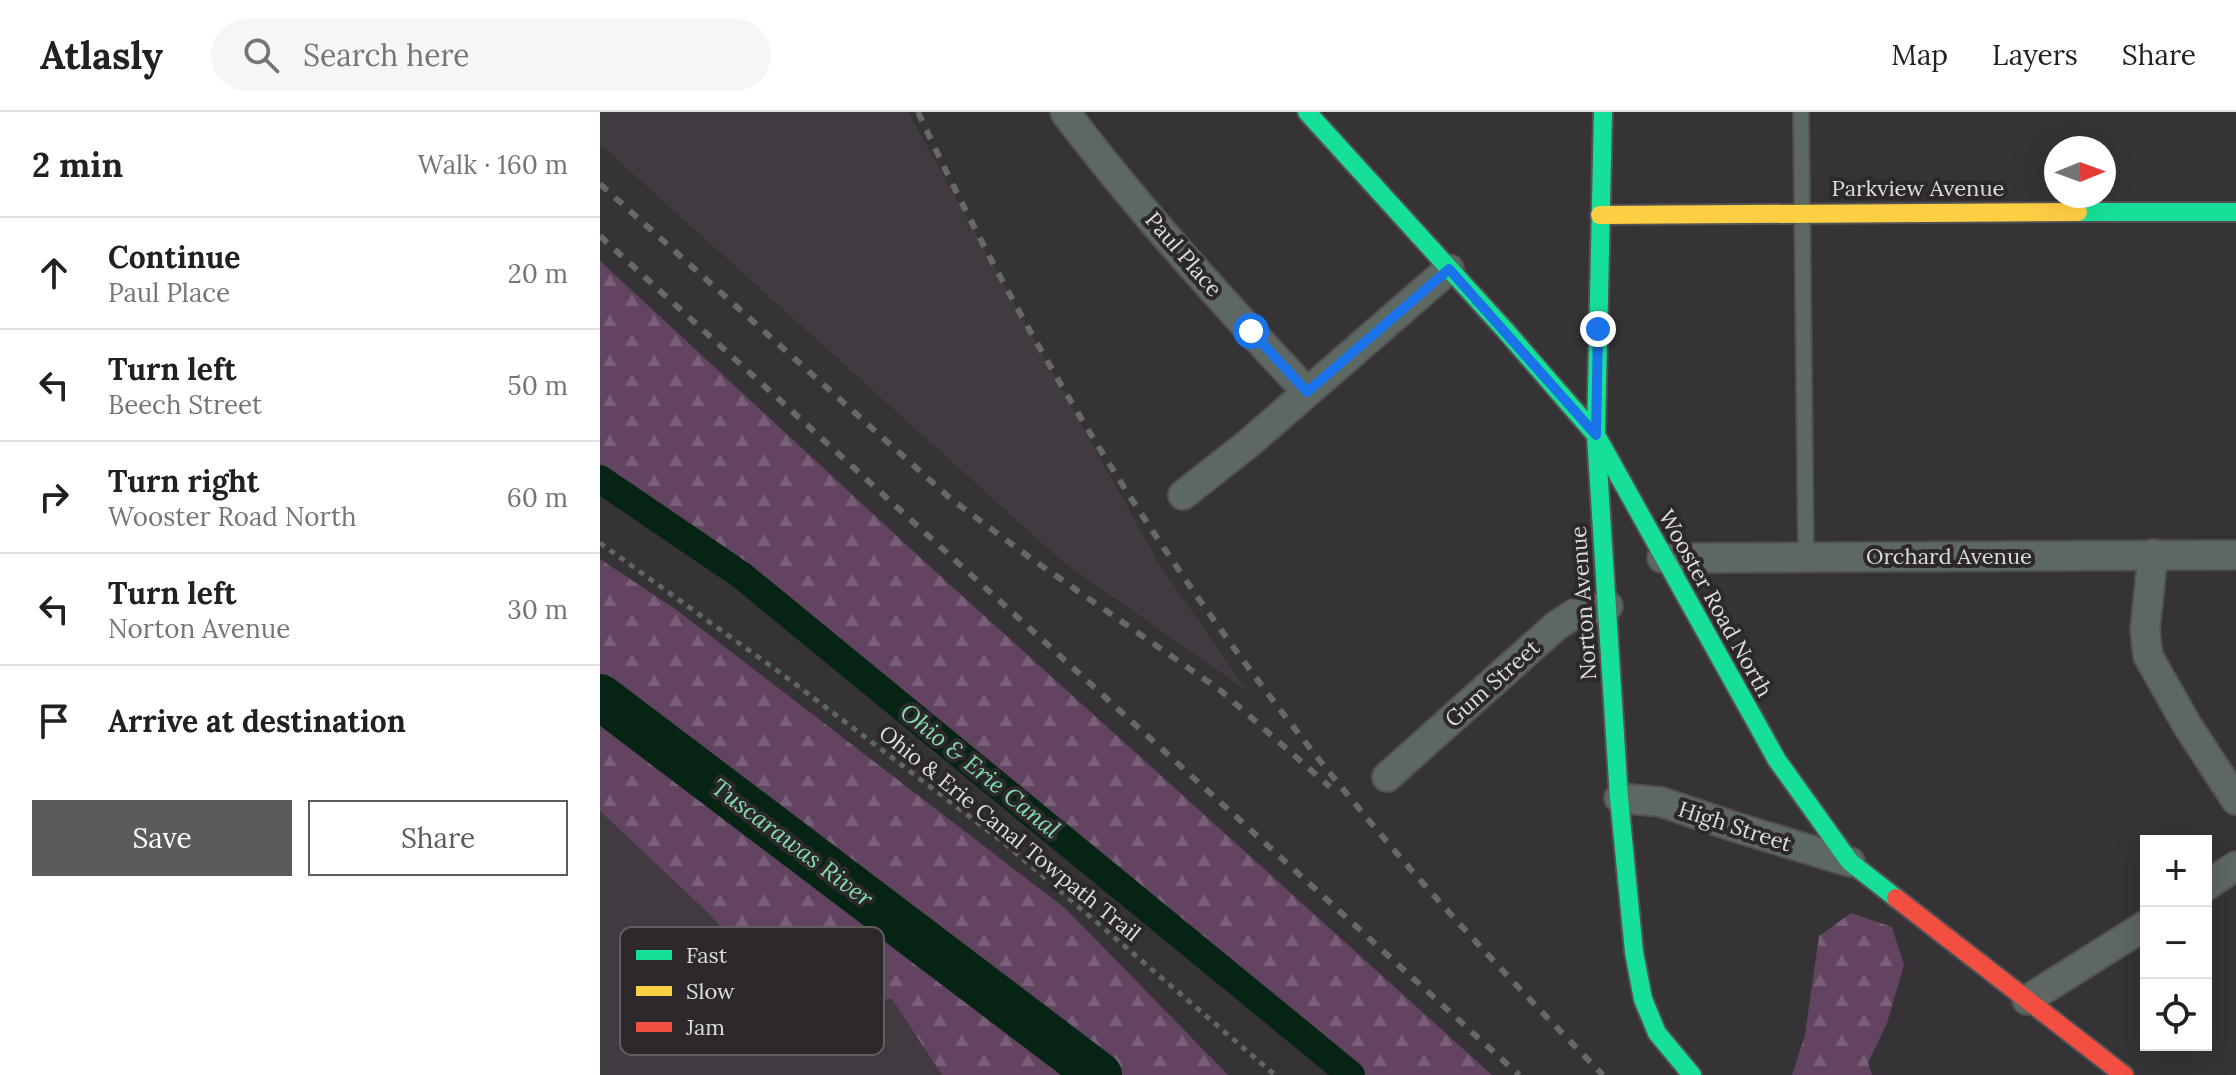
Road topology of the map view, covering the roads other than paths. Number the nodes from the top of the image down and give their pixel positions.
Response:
1 (1065, 112) edge
2 (1307, 112) edge
3 (1603, 112) edge
4 (1801, 112) edge
5 (1803, 212) junction
6 (2236, 212) edge
7 (1600, 215) junction
8 (1449, 269) junction
9 (1307, 392) junction
10 (1596, 435) junction
11 (1183, 495) dead end
12 (2153, 554) junction
13 (2236, 555) edge
14 (1806, 557) junction
15 (1662, 558) junction
16 (1608, 606) junction
17 (1387, 777) dead end
18 (1619, 798) junction
19 (2236, 800) edge
20 (1850, 862) junction
21 (2236, 866) edge
22 (2212, 882) edge
23 (2140, 929) edge
24 (2027, 1000) junction
25 (1692, 1075) edge
26 (2124, 1075) edge

1 - 9 street, Paul Place
2 - 8 main road, Wooster Road North
3 - 7 main road, Norton Avenue
4 - 5 lane
5 - 6 main road, Parkview Avenue
5 - 7 main road, Parkview Avenue
5 - 14 lane
7 - 10 main road, Norton Avenue
8 - 9 street
8 - 10 main road, Wooster Road North
9 - 11 street
10 - 15 main road, Wooster Road North
10 - 16 main road, Norton Avenue
12 - 13 street, Orchard Avenue
12 - 14 street, Orchard Avenue
12 - 19 street
14 - 15 street, Orchard Avenue
15 - 20 main road, Wooster Road North
16 - 17 street, Gum Street
16 - 18 main road, Norton Avenue
18 - 20 street, High Street
18 - 25 main road, Norton Avenue
20 - 24 main road, Wooster Road North
21 - 22 street
23 - 24 street
24 - 26 main road, Wooster Road North

